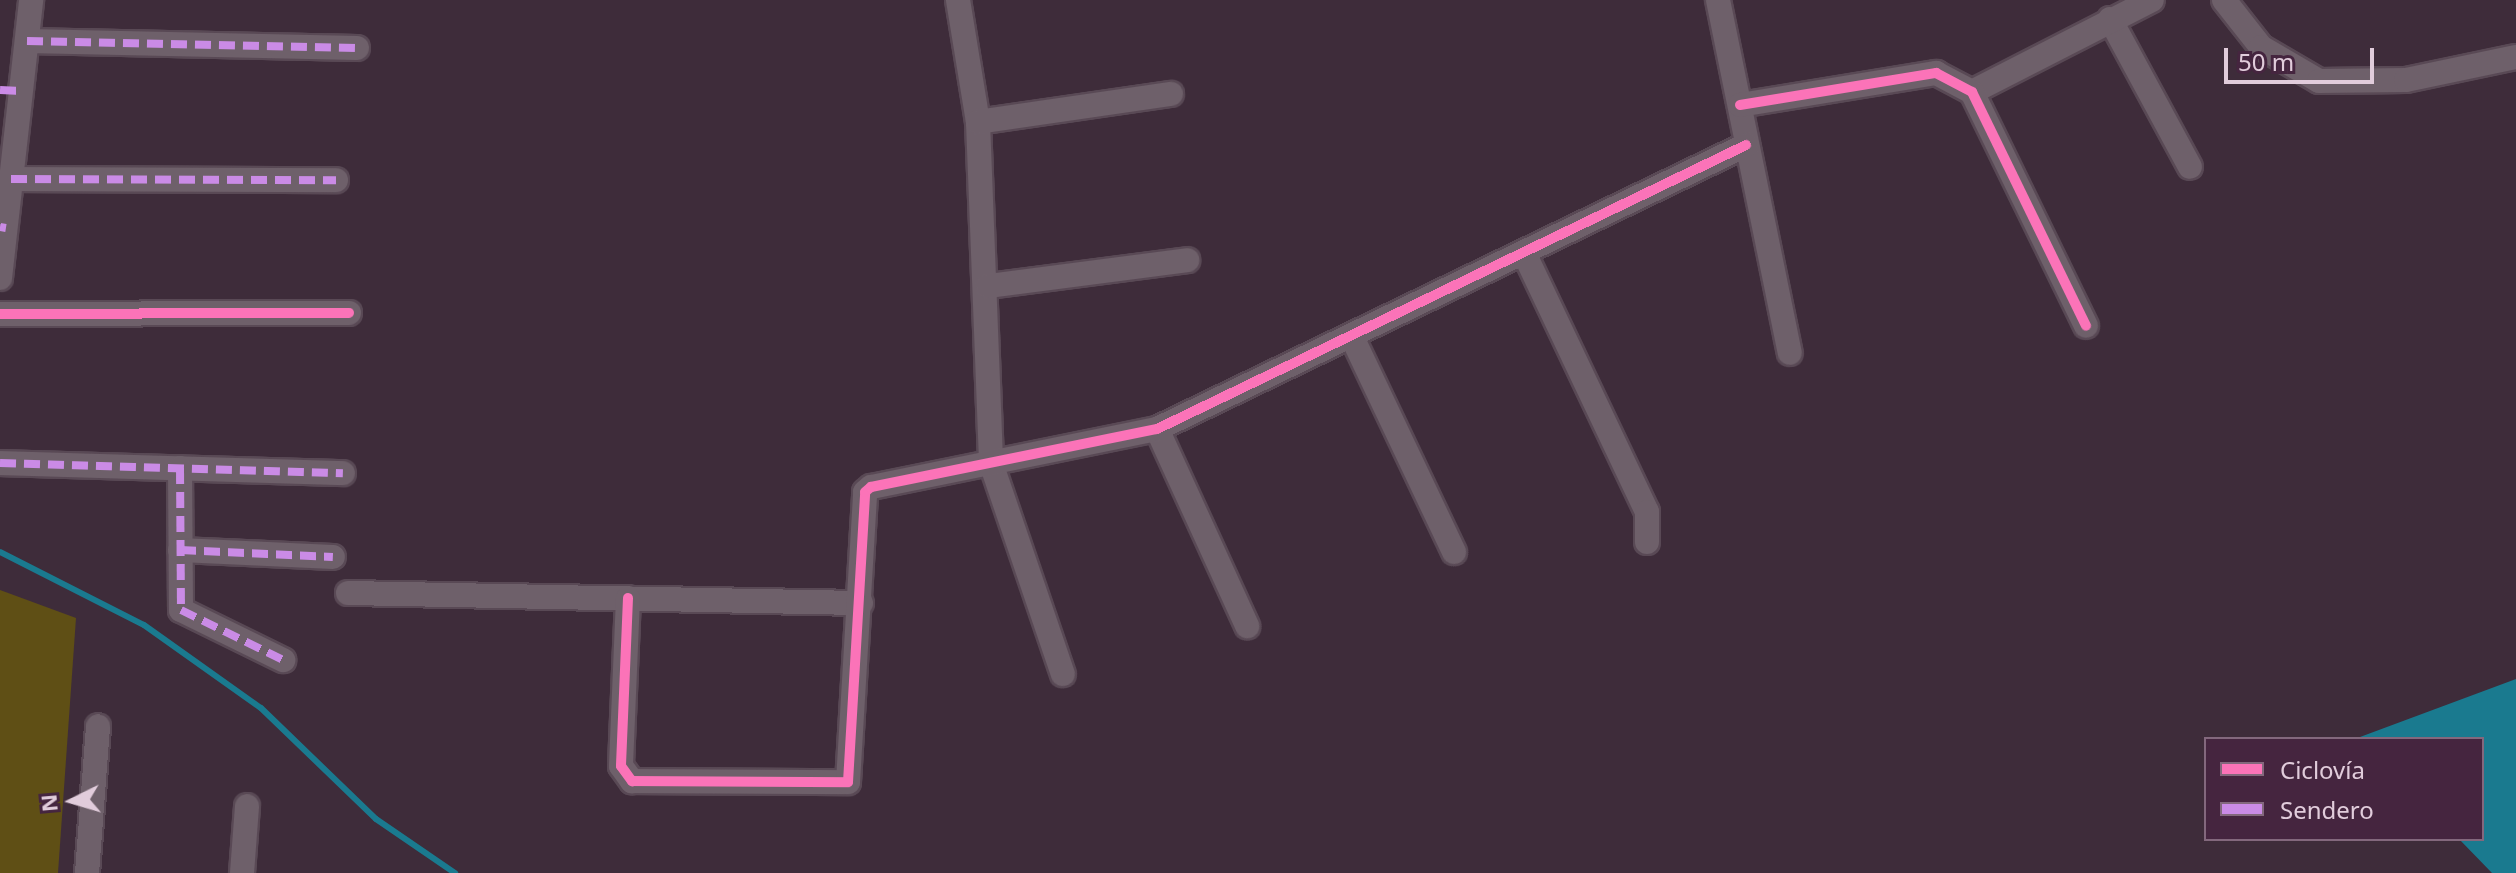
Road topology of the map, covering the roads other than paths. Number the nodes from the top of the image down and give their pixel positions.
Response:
1 (31, 0) edge
2 (958, 0) edge
3 (1718, 0) edge
4 (2152, 0) edge
5 (2224, 0) edge
6 (2110, 19) junction
7 (27, 41) junction
8 (357, 48) dead end
9 (2516, 57) edge
10 (11, 90) edge
11 (1972, 92) junction
12 (1171, 94) dead end
13 (1740, 105) junction
14 (978, 122) junction
15 (1746, 145) junction
16 (2190, 167) dead end
17 (11, 179) junction
18 (336, 180) dead end
19 (3, 227) edge
20 (1526, 257) junction
21 (1187, 260) dead end
22 (0, 278) edge
23 (988, 286) junction
24 (349, 313) dead end
25 (0, 314) edge
26 (2086, 326) dead end
27 (1352, 337) junction
28 (1790, 353) dead end
29 (1157, 429) junction
30 (0, 463) edge
31 (991, 463) junction
32 (180, 468) junction
33 (343, 473) dead end
34 (1647, 542) dead end
35 (180, 550) junction
36 (1454, 552) dead end
37 (333, 557) dead end
38 (348, 593) dead end
39 (628, 598) junction
40 (861, 603) junction
41 (1247, 626) dead end
42 (283, 660) dead end
43 (1063, 674) dead end
44 (98, 726) dead end
45 (247, 806) dead end
46 (87, 873) edge
47 (242, 873) edge

1 - 7 street
2 - 14 street
3 - 13 street
4 - 6 street
5 - 9 street
6 - 11 street
6 - 16 street
7 - 8 street
7 - 10 street
10 - 17 street
11 - 13 street
11 - 26 street
12 - 14 street
13 - 15 street
14 - 23 street
15 - 20 street
15 - 28 street
17 - 18 street
17 - 19 street
19 - 22 street
20 - 27 street
20 - 34 street
21 - 23 street
23 - 31 street
24 - 25 street
27 - 29 street
27 - 36 street
29 - 31 street
29 - 41 street
30 - 32 street
31 - 40 street
31 - 43 street
32 - 33 street
32 - 35 street
35 - 37 street
35 - 42 street
38 - 39 street
39 - 40 street
39 - 40 street
44 - 46 street
45 - 47 street

